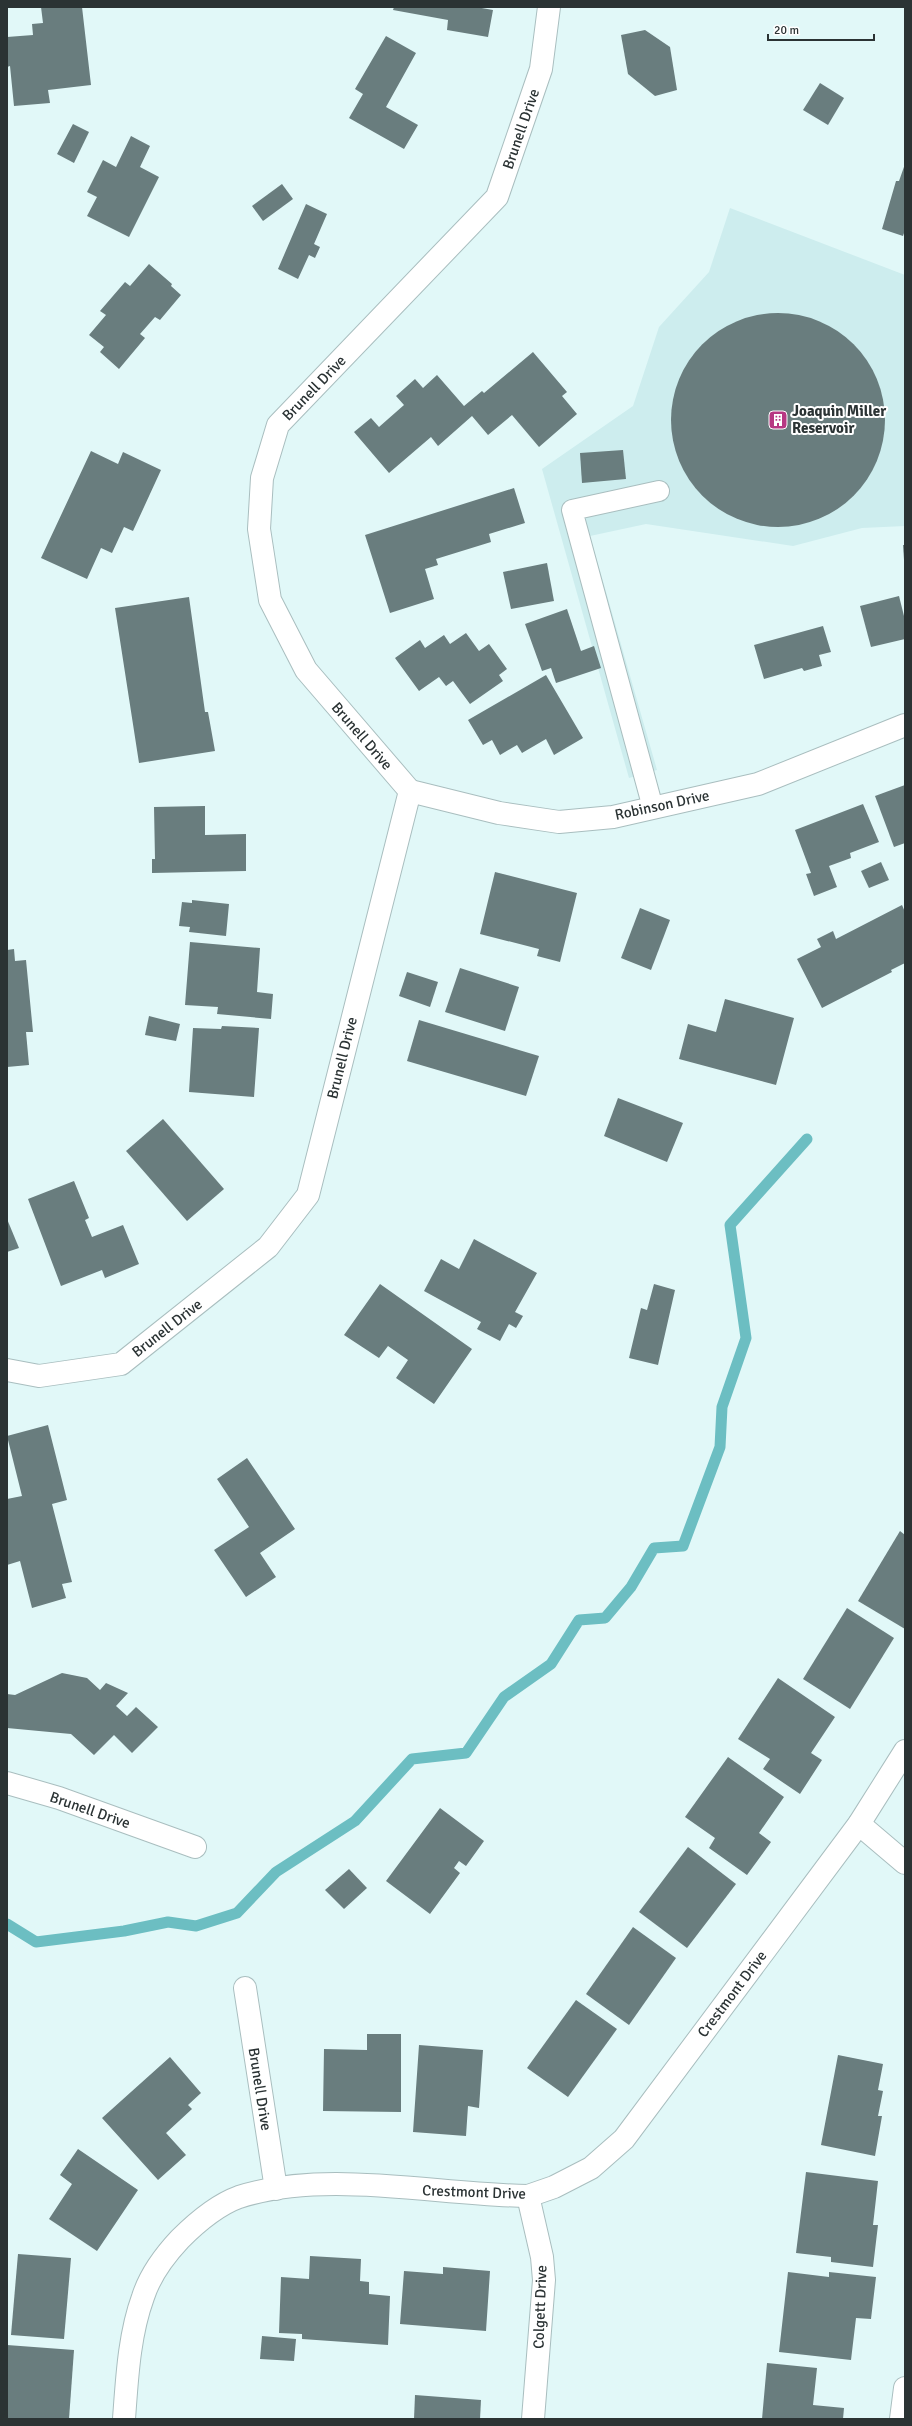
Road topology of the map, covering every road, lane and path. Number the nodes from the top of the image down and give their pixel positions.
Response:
1 (549, 7) edge
2 (660, 491) dead end
3 (905, 725) edge
4 (410, 791) junction
5 (653, 808) junction
6 (7, 1370) edge
7 (905, 1751) edge
8 (7, 1783) edge
9 (859, 1824) junction
10 (195, 1847) dead end
11 (905, 1863) edge
12 (245, 1988) dead end
13 (276, 2189) junction
14 (528, 2196) junction
15 (905, 2388) edge
16 (124, 2419) edge
17 (533, 2419) edge
18 (901, 2419) edge

1 - 4 street, Brunell Drive
2 - 5 lane
3 - 5 street, Robinson Drive
4 - 5 street, Robinson Drive
4 - 6 street, Brunell Drive
7 - 9 street, Crestmont Drive
8 - 10 street, Brunell Drive
9 - 11 street
9 - 14 street, Crestmont Drive
12 - 13 street, Brunell Drive
13 - 14 street, Crestmont Drive
13 - 16 street, Crestmont Drive
14 - 17 street, Colgett Drive
15 - 18 street

